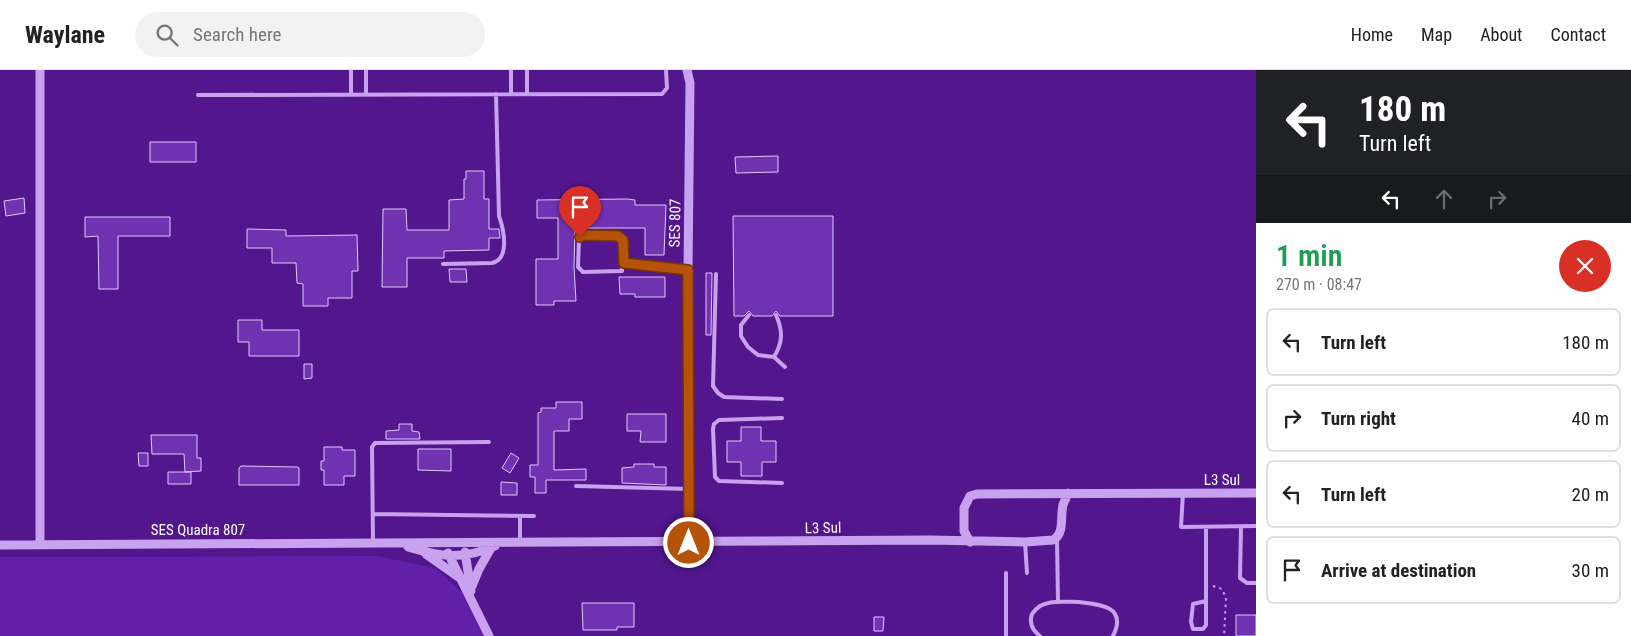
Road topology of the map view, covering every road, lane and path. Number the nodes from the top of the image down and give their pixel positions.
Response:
1 (40, 70) edge
2 (350, 70) edge
3 (366, 70) edge
4 (511, 70) edge
5 (527, 70) edge
6 (666, 70) edge
7 (687, 70) edge
8 (351, 94) junction
9 (366, 94) junction
10 (496, 94) junction
11 (511, 94) junction
12 (526, 94) junction
13 (198, 95) dead end
14 (624, 263) junction
15 (442, 264) dead end
16 (688, 270) junction
17 (716, 274) dead end
18 (750, 315) dead end
19 (776, 315) dead end
20 (774, 357) junction
21 (784, 367) dead end
22 (782, 400) dead end
23 (782, 418) dead end
24 (489, 442) dead end
25 (782, 483) dead end
26 (576, 486) dead end
27 (689, 489) junction
28 (1183, 493) junction
29 (1256, 493) edge
30 (1057, 494) junction
31 (1068, 494) junction
32 (1063, 505) junction
33 (373, 514) junction
34 (520, 516) junction
35 (534, 516) dead end
36 (1241, 526) junction
37 (1256, 526) edge
38 (1206, 527) junction
39 (964, 531) junction
40 (1057, 538) junction
41 (956, 542) junction
42 (970, 542) junction
43 (1025, 542) junction
44 (520, 543) junction
45 (689, 543) junction
46 (40, 544) junction
47 (373, 544) junction
48 (396, 544) junction
49 (444, 544) junction
50 (464, 544) junction
51 (500, 544) junction
52 (0, 545) edge
53 (491, 548) junction
54 (416, 550) junction
55 (450, 556) junction
56 (466, 556) junction
57 (1006, 573) dead end
58 (1027, 573) dead end
59 (462, 579) junction
60 (1256, 583) edge
61 (1206, 584) junction
62 (472, 594) junction
63 (1206, 601) junction
64 (1058, 602) junction
65 (490, 636) edge
66 (1006, 636) edge
67 (1040, 636) edge
68 (1113, 636) edge
69 (1224, 636) edge

1 - 46 street
2 - 8 lane
3 - 9 lane
4 - 11 lane
5 - 12 lane
6 - 12 lane
7 - 16 street, SES 807
8 - 9 lane
8 - 13 lane
9 - 10 lane
10 - 11 lane
10 - 15 lane
11 - 12 lane
14 - 14 lane
14 - 16 lane
16 - 27 street, SES 807
17 - 22 lane
18 - 20 lane
19 - 20 lane
20 - 21 lane
23 - 25 lane
24 - 33 lane
26 - 27 lane
27 - 45 street, SES 807
28 - 29 street, L3 Sul
28 - 31 street, L3 Sul
28 - 38 lane
30 - 31 street, L3 Sul
30 - 32 street
30 - 39 street, L3 Sul
31 - 32 street
32 - 40 street
33 - 34 lane
33 - 47 lane
34 - 35 lane
34 - 44 lane
36 - 37 lane
36 - 38 lane
36 - 60 lane
38 - 61 lane
39 - 41 street
39 - 42 street
40 - 43 street, L3 Sul
40 - 64 lane
41 - 42 street, L3 Sul
41 - 45 street, L3 Sul
42 - 43 street, L3 Sul
43 - 58 lane
44 - 45 street, SES Quadra 807
44 - 51 street, SES Quadra 807
46 - 47 street, SES Quadra 807
46 - 52 street, SES Quadra 807
47 - 48 street, SES Quadra 807
48 - 49 street, SES Quadra 807
48 - 54 street, SES Quadra 807
49 - 50 street, SES Quadra 807
49 - 55 street
50 - 51 street, SES Quadra 807
50 - 56 street
51 - 53 street, SES Quadra 807
53 - 56 street, SES Quadra 807
53 - 62 street
54 - 55 street, SES Quadra 807
54 - 59 street
55 - 56 street, SES Quadra 807
55 - 59 street
56 - 62 street
57 - 66 lane
59 - 62 street
61 - 63 lane
61 - 69 path
62 - 65 street
63 - 63 lane
64 - 67 lane
64 - 68 lane

